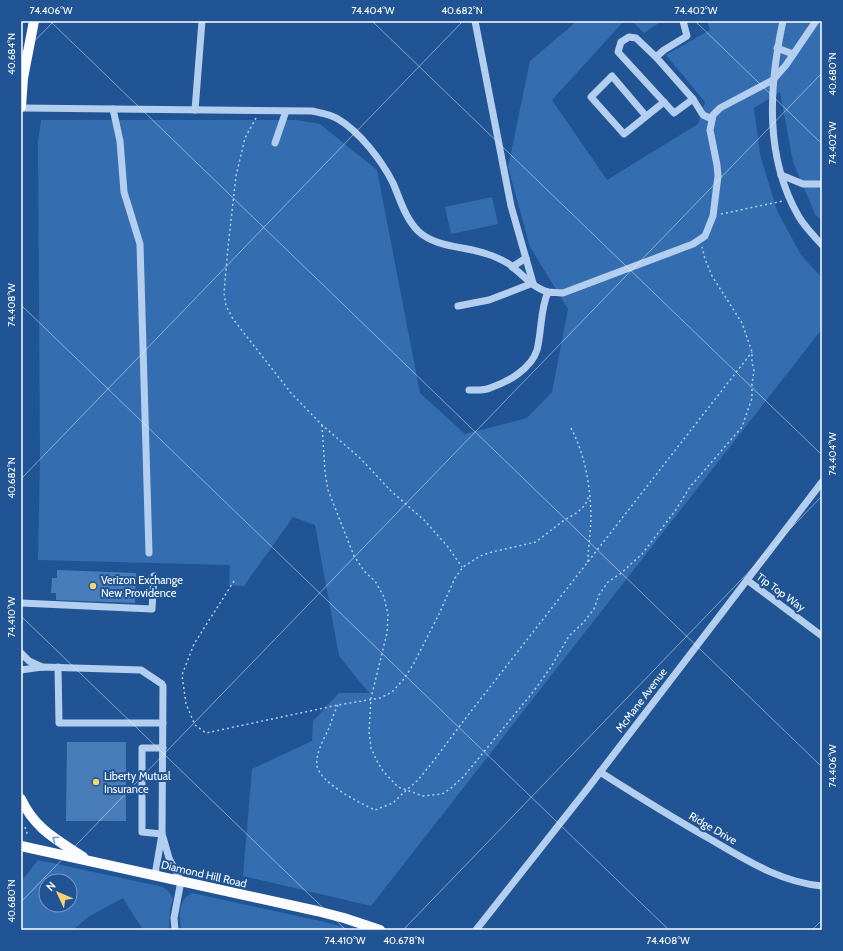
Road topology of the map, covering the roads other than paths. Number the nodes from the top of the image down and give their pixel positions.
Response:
1 (34, 21) edge
2 (202, 21) edge
3 (475, 21) edge
4 (683, 21) edge
5 (783, 21) edge
6 (816, 21) edge
7 (777, 48) junction
8 (793, 54) junction
9 (656, 58) junction
10 (773, 80) junction
11 (693, 99) junction
12 (664, 102) junction
13 (21, 108) edge
14 (113, 109) junction
15 (195, 110) junction
16 (286, 111) junction
17 (646, 116) junction
18 (712, 119) junction
19 (275, 144) dead end
20 (781, 175) junction
21 (822, 184) edge
22 (822, 245) edge
23 (526, 258) junction
24 (512, 267) junction
25 (533, 283) junction
26 (548, 292) junction
27 (458, 306) dead end
28 (469, 390) dead end
29 (822, 482) edge
30 (149, 553) dead end
31 (154, 576) dead end
32 (746, 580) junction
33 (21, 603) edge
34 (822, 636) edge
35 (21, 653) edge
36 (42, 667) junction
37 (58, 668) junction
38 (21, 670) edge
39 (163, 723) junction
40 (163, 748) junction
41 (600, 772) junction
42 (21, 799) edge
43 (162, 834) junction
44 (21, 846) edge
45 (88, 860) junction
46 (155, 875) junction
47 (181, 881) junction
48 (822, 886) edge
49 (175, 930) edge
50 (380, 930) edge
51 (476, 930) edge

1 - 13 main road
2 - 15 street
3 - 23 street
4 - 9 street
5 - 7 street
6 - 8 street
7 - 8 street
7 - 10 street
8 - 10 street
9 - 11 street
9 - 12 street
10 - 18 street
10 - 20 street
11 - 12 street
11 - 18 street
12 - 17 street
13 - 14 street
14 - 15 street
14 - 30 street
15 - 16 street
16 - 19 street
16 - 24 street
17 - 17 street
18 - 26 street
20 - 21 street
20 - 22 street
23 - 24 street
23 - 25 street
24 - 25 street
25 - 26 street
25 - 27 street
26 - 28 street
29 - 32 street, McMane Avenue
31 - 33 street
32 - 34 street, Tip Top Way
32 - 41 street, McMane Avenue
35 - 36 street
36 - 37 street
36 - 38 street
37 - 39 street
37 - 39 street
39 - 40 street
40 - 43 street
40 - 43 street
41 - 48 street, Ridge Drive
41 - 51 street, McMane Avenue
45 -> 42 main road
43 - 46 street
43 - 47 street
44 - 45 main road, Diamond Hill Road
45 - 46 main road, Diamond Hill Road
46 - 47 main road, Diamond Hill Road
47 - 49 street
47 - 50 main road, Diamond Hill Road

